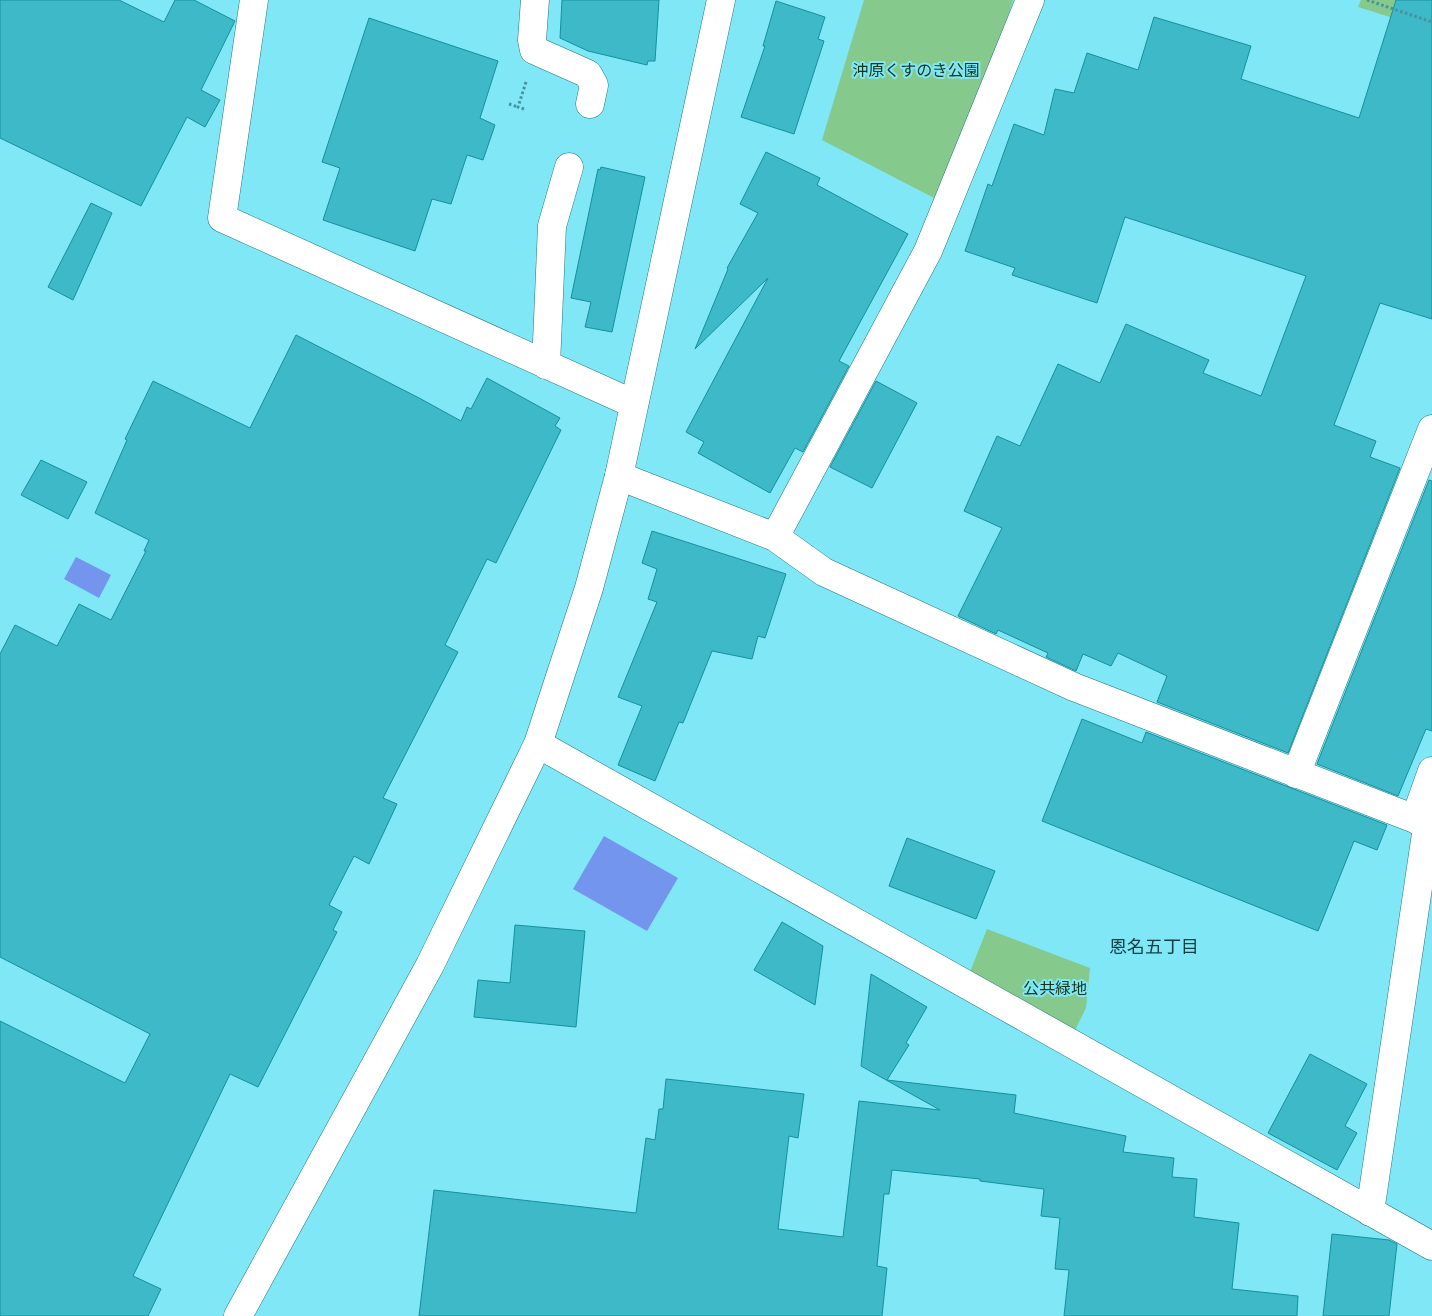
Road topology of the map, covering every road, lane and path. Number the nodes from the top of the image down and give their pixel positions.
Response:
1 (254, 0) edge
2 (535, 0) edge
3 (720, 0) edge
4 (1030, 0) edge
5 (1367, 0) edge
6 (1432, 22) edge
7 (509, 104) dead end
8 (590, 104) dead end
9 (518, 107) dead end
10 (569, 167) dead end
11 (546, 365) junction
12 (634, 404) junction
13 (1432, 429) edge
14 (619, 476) junction
15 (774, 537) junction
16 (538, 744) junction
17 (1432, 771) edge
18 (1296, 774) junction
19 (1425, 825) edge
20 (1370, 1212) junction
21 (1432, 1246) edge
22 (238, 1316) edge

1 - 11 street
2 - 8 street
3 - 12 street
4 - 15 street
5 - 6 path
7 - 9 path
10 - 11 street
11 - 12 street
12 - 14 street
13 - 18 street
14 - 15 street
14 - 16 street
15 - 18 street
16 - 20 street
16 - 22 street
17 - 19 street
18 - 19 street
19 - 20 street
20 - 21 street

